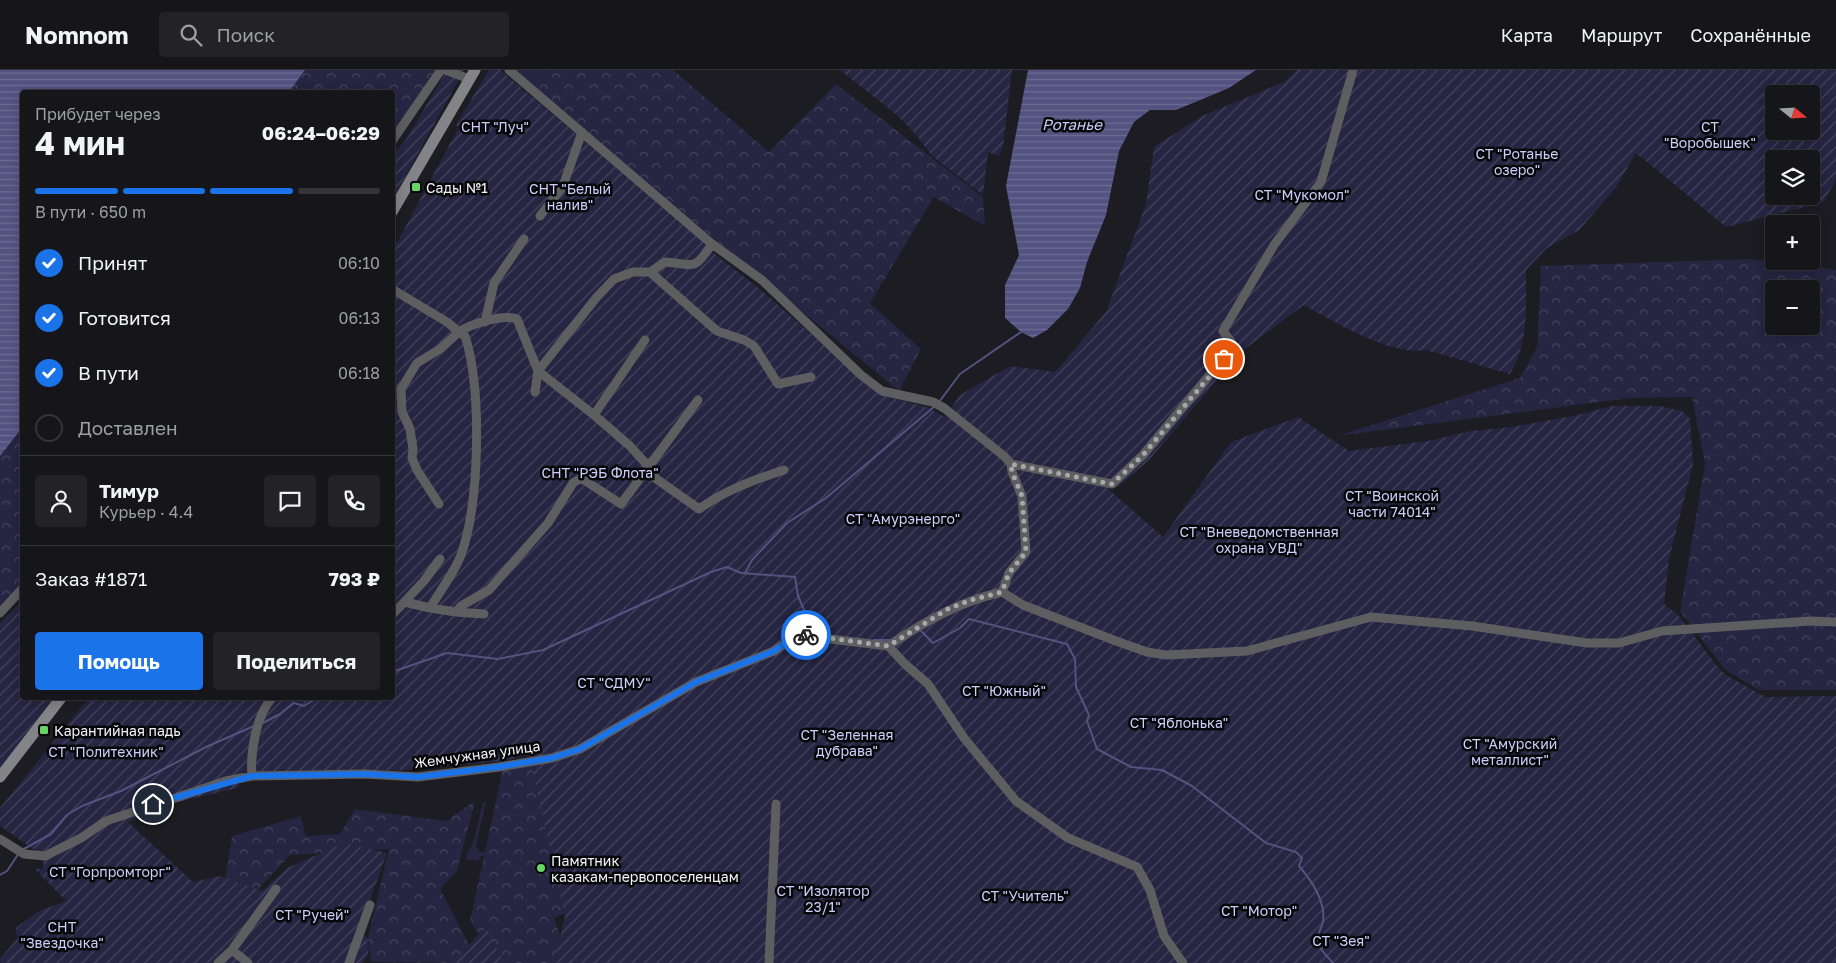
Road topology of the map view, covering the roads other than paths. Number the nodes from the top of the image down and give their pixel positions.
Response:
1 (441, 70) edge
2 (446, 70) edge
3 (509, 70) edge
4 (1352, 70) edge
5 (472, 74) edge
6 (582, 132) junction
7 (395, 138) edge
8 (395, 207) edge
9 (540, 216) dead end
10 (524, 239) dead end
11 (712, 244) junction
12 (650, 272) junction
13 (395, 291) edge
14 (485, 322) junction
15 (458, 332) junction
16 (645, 340) dead end
17 (538, 371) junction
18 (811, 377) dead end
19 (535, 392) dead end
20 (698, 400) dead end
21 (594, 415) junction
22 (1011, 464) junction
23 (648, 466) junction
24 (784, 470) dead end
25 (439, 504) dead end
26 (440, 559) dead end
27 (20, 591) edge
28 (1002, 592) junction
29 (405, 602) junction
30 (430, 608) junction
31 (395, 612) edge
32 (456, 612) junction
33 (0, 613) edge
34 (484, 614) dead end
35 (1836, 622) edge
36 (888, 646) junction
37 (59, 700) edge
38 (271, 700) edge
39 (252, 776) junction
40 (0, 777) edge
41 (776, 804) dead end
42 (0, 839) edge
43 (276, 889) dead end
44 (370, 905) dead end
45 (232, 950) junction
46 (218, 963) edge
47 (248, 963) edge
48 (349, 963) edge
49 (769, 963) edge
50 (1183, 963) edge

1 - 7 street
2 - 5 street
3 - 6 street
4 - 22 street
5 - 8 street
6 - 9 street
6 - 11 street
10 - 14 street
11 - 12 street
11 - 22 street
12 - 17 street
12 - 18 street
13 - 15 street
14 - 15 street
14 - 17 street
15 - 25 street
15 - 30 street
16 - 21 street
17 - 19 street
17 - 21 street
20 - 23 street
21 - 23 street
22 - 28 street
23 - 24 street
23 - 32 street
26 - 29 street
27 - 33 street
28 - 35 street
28 - 36 street
29 - 30 street
29 - 31 street
30 - 32 street
32 - 34 street
36 - 39 street, Жемчужная улица
36 - 50 street
37 - 40 street
38 - 39 street
39 - 42 street, Жемчужная улица
41 - 49 street
43 - 45 street
44 - 48 street
45 - 46 street
45 - 47 street

